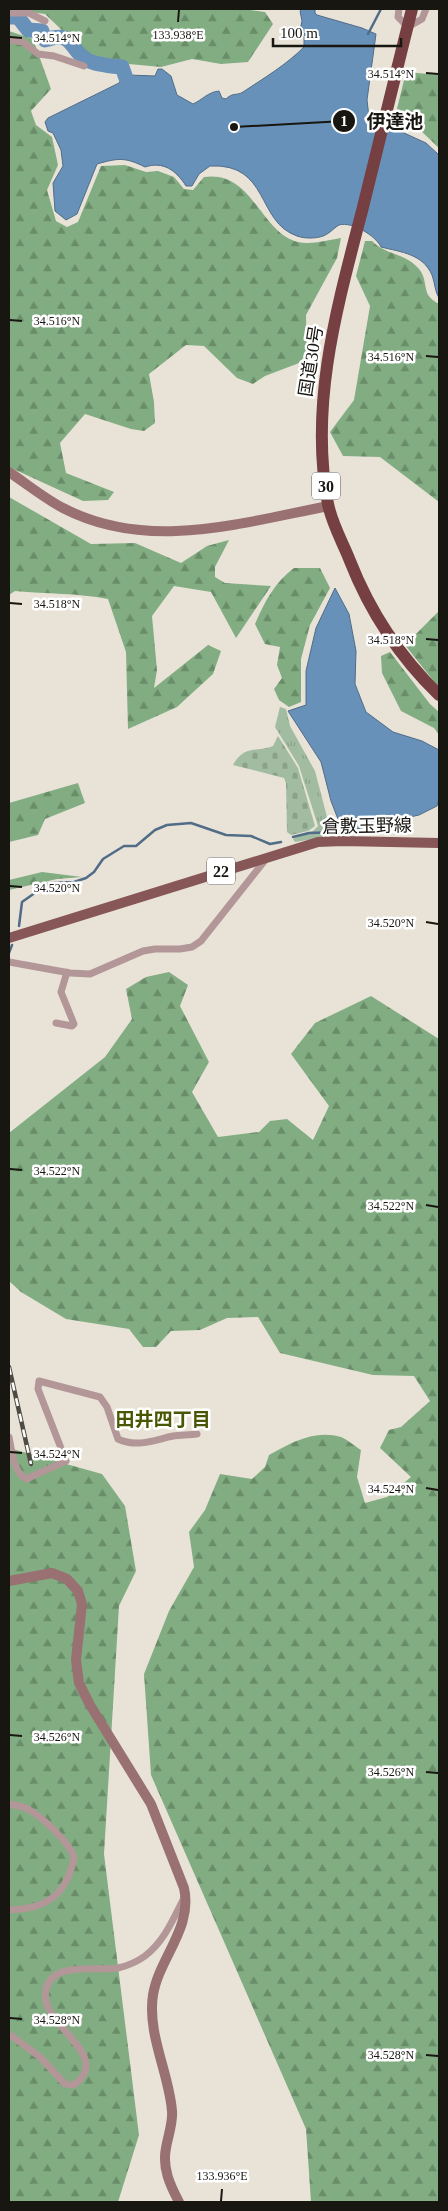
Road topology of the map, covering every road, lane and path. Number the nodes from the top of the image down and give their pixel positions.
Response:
1 (399, 9) edge
2 (412, 9) edge
3 (426, 9) edge
4 (9, 13) edge
5 (45, 21) dead end
6 (408, 28) junction
7 (9, 40) edge
8 (84, 66) dead end
9 (9, 472) edge
10 (329, 506) junction
11 (439, 695) edge
12 (439, 843) edge
13 (267, 857) junction
14 (9, 938) edge
15 (9, 962) edge
16 (67, 972) junction
17 (56, 1023) dead end
18 (197, 1434) dead end
19 (9, 1437) edge
20 (9, 1581) edge
21 (9, 1804) edge
22 (186, 1894) junction
23 (9, 1910) edge
24 (9, 2034) edge
25 (179, 2202) edge

1 - 6 street
2 - 6 highway, 国道30号 / 30
3 - 6 street
4 - 5 street
6 - 10 highway, 国道30号 / 30
7 - 8 street
9 - 10 street
10 - 11 highway, 国道30号 / 30
12 - 13 main road, 倉敷玉野線 / 22
13 - 14 main road, 倉敷玉野線 / 22
13 - 16 street
15 - 16 street
16 - 17 street
18 - 19 street
20 - 22 street
21 - 23 street
22 - 24 street
22 - 25 street

